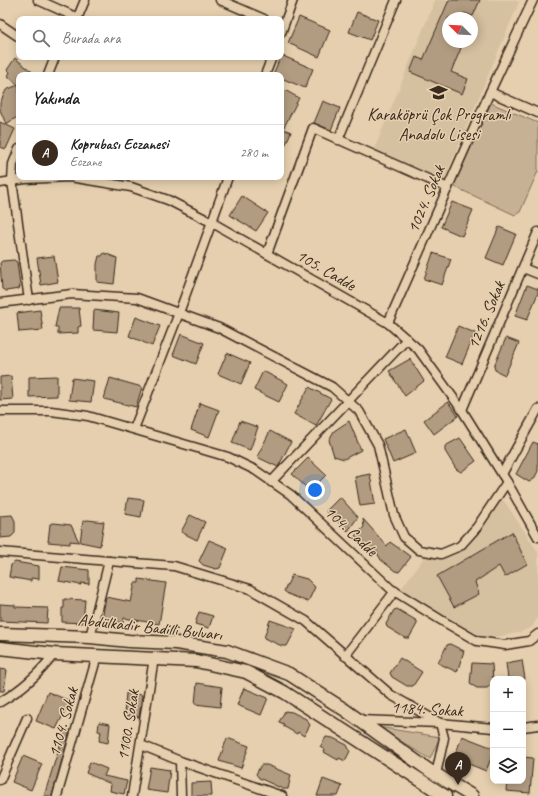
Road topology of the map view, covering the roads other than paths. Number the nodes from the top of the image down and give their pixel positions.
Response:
1 (38, 0) edge
2 (85, 0) edge
3 (220, 0) edge
4 (293, 0) edge
5 (396, 0) edge
6 (534, 0) edge
7 (538, 1) edge
8 (71, 16) edge
9 (78, 16) edge
10 (257, 16) edge
11 (0, 24) edge
12 (284, 24) edge
13 (16, 35) edge
14 (54, 60) edge
15 (271, 60) edge
16 (49, 72) edge
17 (266, 72) edge
18 (490, 92) junction
19 (538, 113) edge
20 (338, 140) junction
21 (16, 156) edge
22 (26, 180) edge
23 (88, 180) edge
24 (227, 180) edge
25 (12, 181) junction
26 (0, 182) edge
27 (448, 188) junction
28 (211, 222) junction
29 (538, 232) edge
30 (267, 254) junction
31 (523, 268) junction
32 (538, 274) edge
33 (29, 300) junction
34 (0, 304) edge
35 (179, 313) junction
36 (388, 323) junction
37 (407, 339) junction
38 (349, 402) junction
39 (538, 409) edge
40 (462, 410) junction
41 (0, 412) edge
42 (134, 429) junction
43 (502, 474) junction
44 (271, 482) junction
45 (507, 482) junction
46 (538, 537) edge
47 (0, 552) edge
48 (109, 561) junction
49 (395, 591) junction
50 (0, 634) edge
51 (538, 634) edge
52 (90, 637) junction
53 (0, 648) edge
54 (54, 654) junction
55 (98, 656) junction
56 (345, 656) junction
57 (154, 658) junction
58 (0, 702) edge
59 (27, 718) dead end
60 (358, 720) junction
61 (440, 723) junction
62 (538, 725) edge
63 (526, 727) edge
64 (490, 728) edge
65 (141, 745) junction
66 (180, 761) junction
67 (436, 774) junction
68 (0, 780) edge
69 (57, 796) edge
70 (132, 796) edge
71 (181, 796) edge
72 (282, 796) edge
73 (446, 796) edge
74 (472, 796) edge

1 - 8 street
2 - 9 street
3 - 10 street
4 - 12 street
5 - 20 street
6 - 7 street
6 - 18 street, 1024. Sokak
11 - 13 street
14 - 16 street
15 - 17 street
18 - 19 street
18 - 27 street, 1024. Sokak
20 - 27 street
20 - 30 street
21 - 25 street
22 - 25 street, 105. Cadde
23 - 28 street, 105. Cadde
24 - 28 street
25 - 26 street, 105. Cadde
25 - 33 street
27 - 36 street, 1024. Sokak
28 - 30 street, 105. Cadde
28 - 35 street
29 - 31 street, 1216. Sokak
30 - 36 street, 105. Cadde
31 - 32 street
31 - 40 street, 1216. Sokak
33 - 34 street
33 - 35 street
35 - 38 street
35 - 42 street
36 - 37 street, 105. Cadde
37 - 38 street
37 - 40 street, 105. Cadde
38 - 44 street
38 - 45 street
39 - 43 street
40 - 43 street, 105. Cadde
41 - 42 street, 104. Cadde
42 - 44 street, 104. Cadde
43 - 45 street, 105. Cadde
44 - 49 street, 104. Cadde
45 - 46 street, 105. Cadde
47 - 48 street
48 - 52 street
48 - 56 street
49 - 51 street, 104. Cadde
49 - 56 street
50 - 52 main road, Abdülkadir Badilli Bulvarı
52 - 60 main road, Abdülkadir Badilli Bulvarı
53 - 54 main road, Abdülkadir Badilli Bulvarı
54 - 55 main road, Abdülkadir Badilli Bulvarı
54 - 58 street
55 - 57 main road, Abdülkadir Badilli Bulvarı
55 - 69 street, 1104. Sokak
56 - 61 street
57 - 65 street, 1100. Sokak
57 - 73 main road, Abdülkadir Badilli Bulvarı
59 - 68 street
60 - 61 street, 1184. Sokak
60 - 67 main road, Abdülkadir Badilli Bulvarı
61 - 64 street, 1184. Sokak
61 - 67 street
62 - 63 street
65 - 66 street
65 - 70 street, 1100. Sokak
66 - 71 street
66 - 72 street
67 - 74 main road, Abdülkadir Badilli Bulvarı

